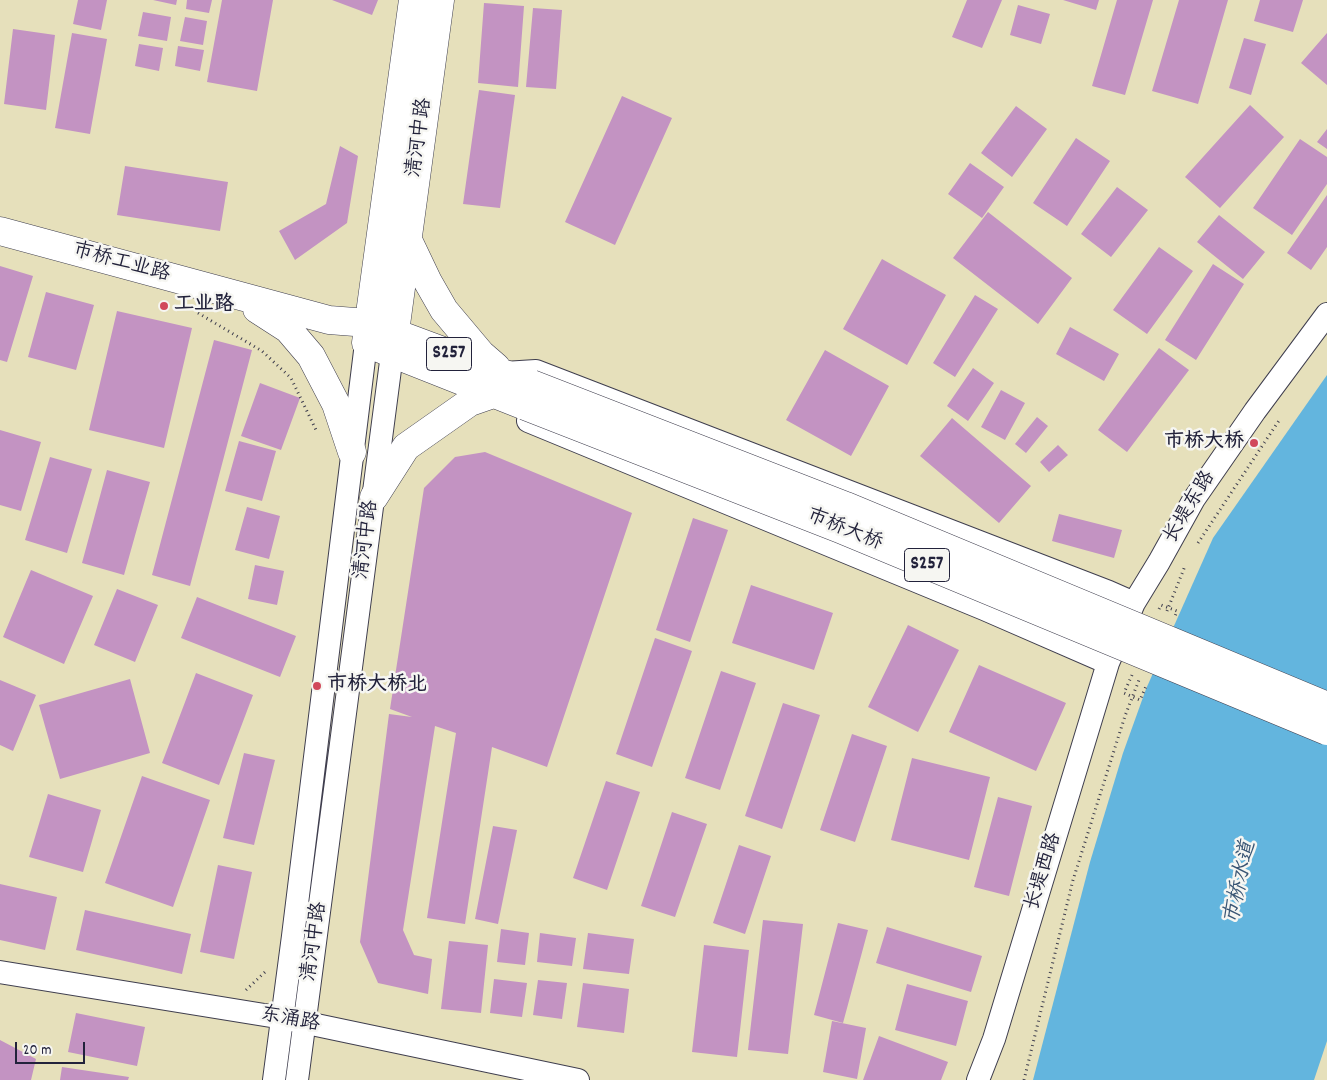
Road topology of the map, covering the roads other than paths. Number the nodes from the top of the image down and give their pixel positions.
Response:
1 (413, 0) edge
2 (440, 0) edge
3 (0, 231) edge
4 (407, 238) junction
5 (240, 297) junction
6 (1327, 314) edge
7 (367, 333) junction
8 (394, 344) junction
9 (498, 383) junction
10 (528, 395) junction
11 (352, 452) junction
12 (374, 497) junction
13 (1134, 603) junction
14 (1108, 663) junction
15 (1327, 706) edge
16 (1327, 731) edge
17 (0, 972) edge
18 (283, 1018) junction
19 (305, 1023) junction
20 (274, 1080) edge
21 (297, 1080) edge
22 (578, 1080) edge
23 (978, 1080) edge

1 - 7 main road, 清河中路
2 - 4 main road, 清河中路
3 - 5 main road, 市桥工业路 / S257
4 - 8 main road, 清河中路
4 - 9 main road
5 - 7 main road, 市桥工业路 / S257
5 - 11 main road
6 - 13 street, 长堤东路
7 - 8 main road, 市桥工业路 / S257
7 - 11 street, 清河中路
8 - 9 main road, 市桥工业路 / S257
8 - 12 street, 清河中路
9 - 10 main road, 市桥工业路 / S257
9 - 12 main road
9 - 13 street
9 - 14 street
10 - 15 main road, 市桥大桥 / S257, bridge
10 - 16 main road, 市桥大桥 / S257, bridge
11 - 18 street, 清河中路
12 - 19 street, 清河中路
13 - 14 street, 长堤东路
14 - 23 street, 长堤西路
17 - 18 street, 东涌路
18 - 19 street, 东涌路
18 - 20 street, 清河中路
19 - 21 street, 清河中路
19 - 22 street, 东涌路

